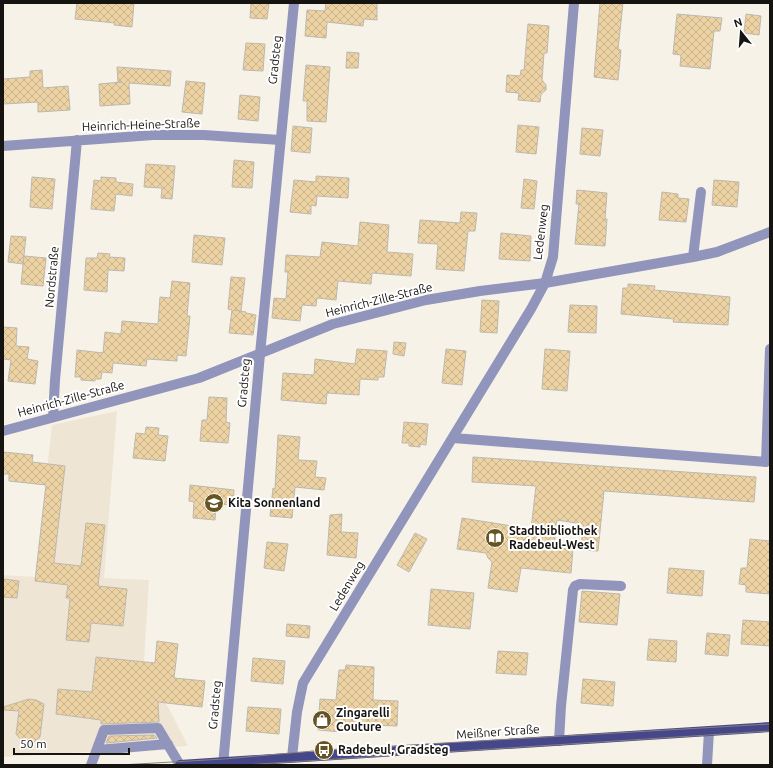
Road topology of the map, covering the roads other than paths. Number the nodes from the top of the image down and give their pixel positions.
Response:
1 (294, 3) edge
2 (574, 3) edge
3 (77, 140) junction
4 (280, 140) junction
5 (3, 146) edge
6 (700, 192) dead end
7 (770, 232) edge
8 (693, 257) junction
9 (545, 283) junction
10 (770, 349) edge
11 (260, 354) junction
12 (53, 417) junction
13 (3, 431) edge
14 (452, 438) junction
15 (621, 586) dead end
16 (770, 727) edge
17 (709, 731) junction
18 (559, 741) junction
19 (168, 744) junction
20 (98, 750) junction
21 (292, 757) junction
22 (223, 764) edge
23 (91, 765) edge
24 (180, 765) edge
25 (706, 765) edge

1 - 4 street, Gradsteg
2 - 9 street, Ledenweg
3 - 4 street, Heinrich-Heine-Straße
3 - 5 street, Heinrich-Heine-Straße
3 - 12 street, Nordstraße
4 - 11 street, Gradsteg
6 - 8 street
7 - 8 street, Heinrich-Zille-Straße
8 - 9 street, Heinrich-Zille-Straße
9 - 11 street, Heinrich-Zille-Straße
9 - 14 street, Ledenweg
10 - 14 street
11 - 12 street, Heinrich-Zille-Straße
11 - 22 street, Gradsteg
12 - 13 street, Heinrich-Zille-Straße
14 - 21 street, Ledenweg
15 - 18 street
16 - 17 main road, Meißner Straße
17 - 18 main road, Meißner Straße
17 - 25 street
18 - 21 main road, Meißner Straße
19 - 20 street
19 - 20 street
19 - 24 street
20 - 23 street
21 - 22 main road, Meißner Straße
22 - 24 main road, Meißner Straße

